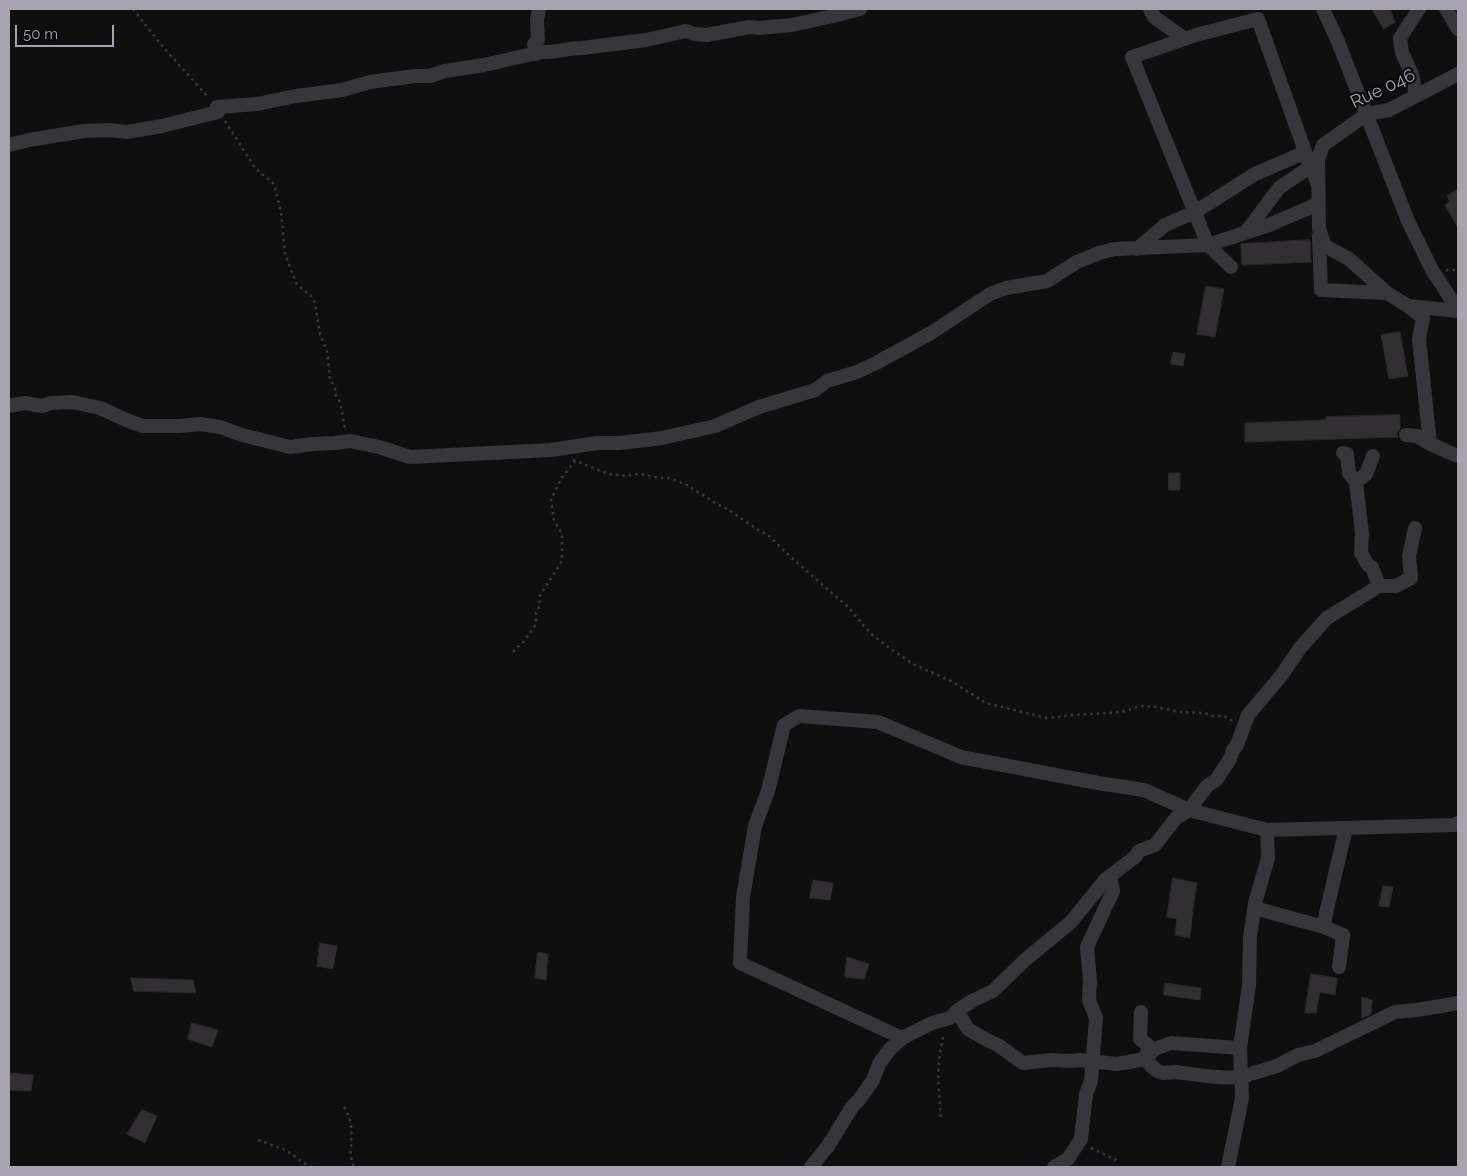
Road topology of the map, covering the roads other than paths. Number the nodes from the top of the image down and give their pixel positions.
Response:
1 (539, 9) edge
2 (860, 9) edge
3 (1150, 9) edge
4 (1323, 9) edge
5 (1419, 9) edge
6 (1446, 9) edge
7 (1257, 14) edge
8 (1458, 29) edge
9 (1185, 39) junction
10 (536, 54) junction
11 (1458, 74) edge
12 (1416, 95) junction
13 (1367, 114) junction
14 (9, 145) edge
15 (1309, 162) junction
16 (1318, 185) junction
17 (1318, 204) junction
18 (1194, 212) junction
19 (1318, 229) junction
20 (1246, 232) junction
21 (1208, 245) junction
22 (1137, 248) junction
23 (1231, 267) dead end
24 (1387, 293) junction
25 (1408, 306) junction
26 (1458, 311) edge
27 (9, 406) edge
28 (1410, 432) dead end
29 (1430, 444) junction
30 (1343, 453) dead end
31 (1373, 456) dead end
32 (1458, 456) edge
33 (1356, 482) junction
34 (1415, 528) dead end
35 (1379, 586) junction
36 (1189, 810) junction
37 (1458, 823) edge
38 (1346, 828) junction
39 (1267, 830) junction
40 (1110, 876) junction
41 (1255, 904) junction
42 (1324, 927) junction
43 (1339, 967) dead end
44 (1458, 1003) edge
45 (1141, 1012) dead end
46 (954, 1014) junction
47 (902, 1038) junction
48 (1240, 1048) junction
49 (1145, 1059) junction
50 (1100, 1062) junction
51 (1240, 1071) junction
52 (1060, 1165) edge
53 (811, 1167) edge
54 (1228, 1167) edge

1 - 10 street
2 - 10 street
3 - 9 street
4 - 13 street
5 - 12 street
6 - 8 street
7 - 9 street
7 - 15 street
9 - 18 street
10 - 14 street
11 - 12 street, Rue 046
12 - 13 street, Rue 046
13 - 16 street, Rue 046
13 - 26 street
15 - 16 street
15 - 18 street
15 - 20 street
16 - 17 street, Rue 046
17 - 19 street, Rue 046
17 - 20 street
18 - 21 street
18 - 22 street
19 - 24 street
19 - 24 street, Rue 046
20 - 21 street
21 - 22 street
21 - 23 street
22 - 27 street
24 - 25 street
25 - 26 street
25 - 29 street
28 - 29 street
29 - 32 street
30 - 33 street
31 - 33 street
33 - 35 street
34 - 35 street
35 - 36 street
36 - 39 street
36 - 40 street
36 - 47 street
37 - 38 street
38 - 39 street
38 - 42 street
39 - 41 street
40 - 46 street
40 - 50 street
41 - 42 street
41 - 48 street
42 - 43 street
44 - 51 street
45 - 49 street
46 - 47 street
46 - 50 street
47 - 53 street
48 - 49 street
48 - 51 street
49 - 50 street
49 - 51 street
50 - 52 street
51 - 54 street

